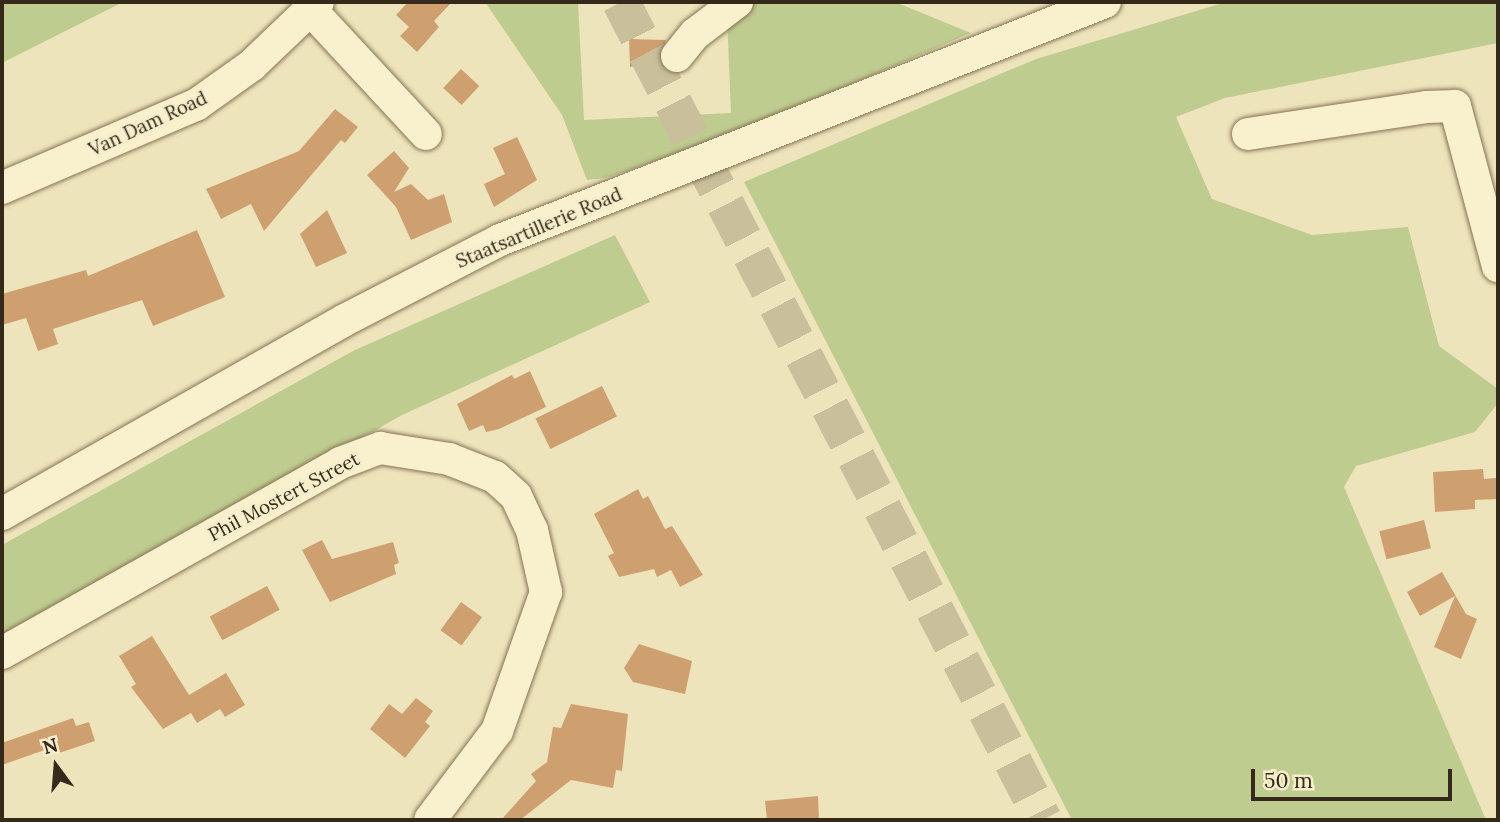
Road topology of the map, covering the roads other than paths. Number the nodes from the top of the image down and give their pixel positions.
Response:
1 (737, 2) edge
2 (1105, 2) edge
3 (315, 6) edge
4 (677, 56) dead end
5 (426, 134) dead end
6 (1248, 134) dead end
7 (2, 188) edge
8 (1498, 266) edge
9 (2, 514) edge
10 (2, 653) edge
11 (430, 820) edge

1 - 4 street
2 - 9 street, Staatsartillerie Road
3 - 5 street, Van Dam Road
3 - 7 street, Van Dam Road
6 - 8 street
10 - 11 street, Phil Mostert Street

